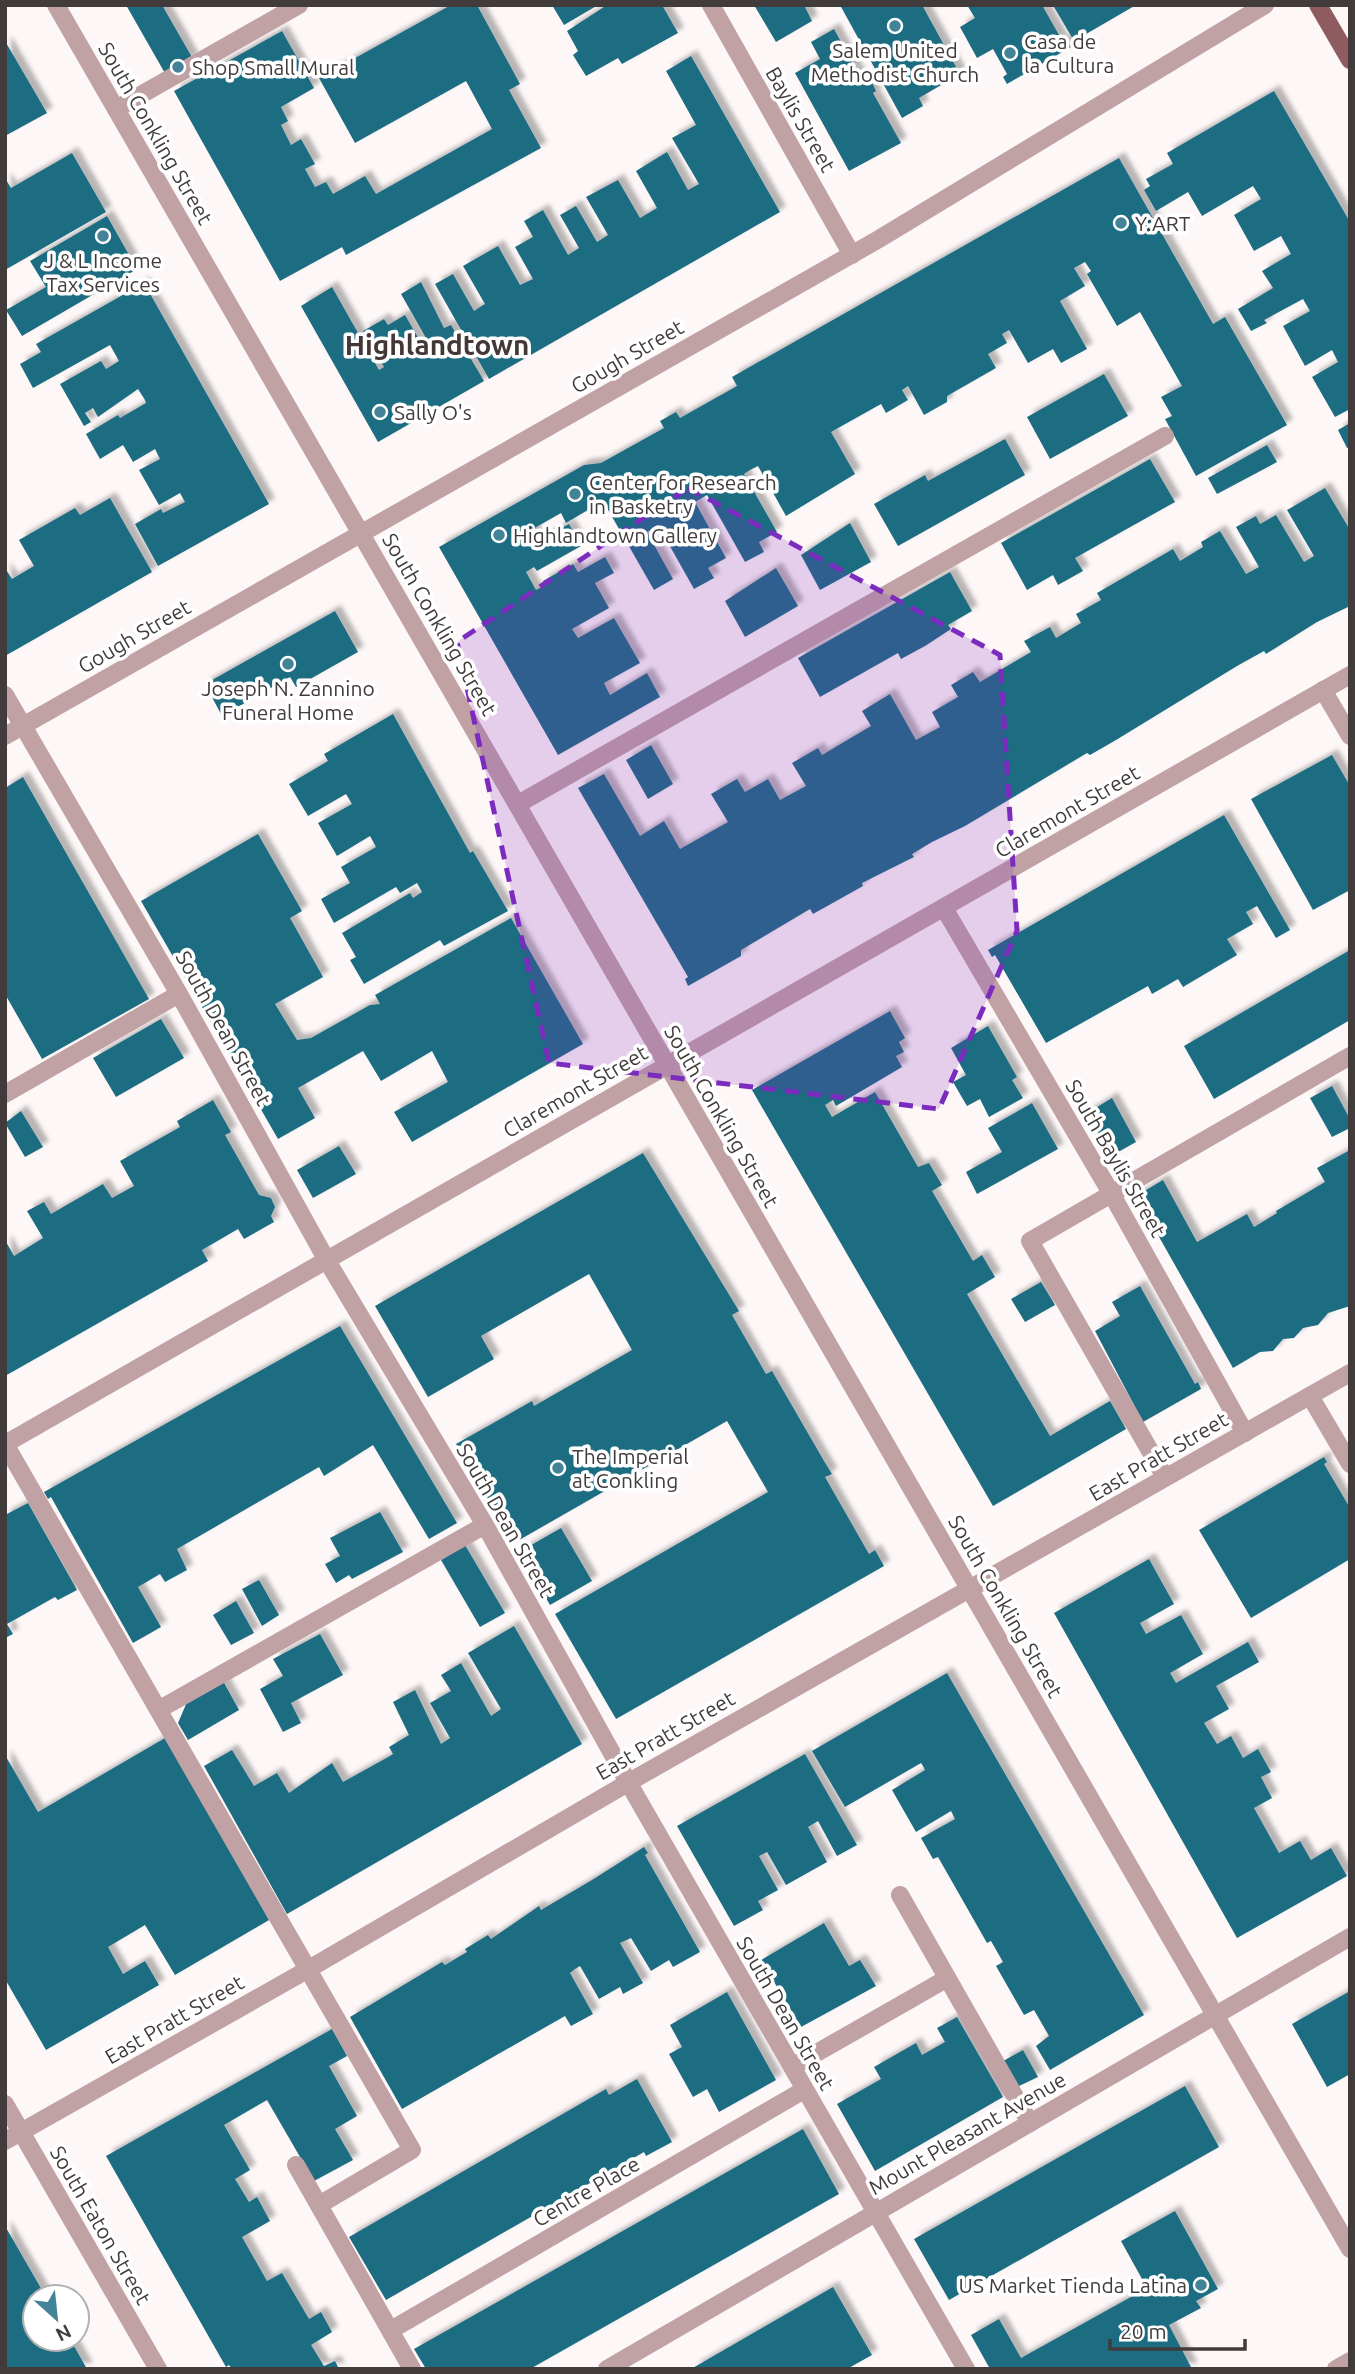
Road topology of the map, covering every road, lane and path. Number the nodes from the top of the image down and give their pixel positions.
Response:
1 (56, 5) edge
2 (299, 5) edge
3 (711, 5) edge
4 (1265, 5) edge
5 (1318, 5) edge
6 (1350, 60) edge
7 (116, 108) junction
8 (852, 255) junction
9 (1165, 436) dead end
10 (361, 533) junction
11 (1350, 675) edge
12 (1323, 690) junction
13 (5, 695) edge
14 (23, 726) junction
15 (5, 736) edge
16 (1350, 736) edge
17 (518, 804) junction
18 (944, 908) junction
19 (179, 993) junction
20 (1350, 1056) edge
21 (667, 1065) junction
22 (5, 1094) edge
23 (1111, 1193) junction
24 (326, 1259) junction
25 (1350, 1373) edge
26 (1310, 1396) junction
27 (1245, 1433) junction
28 (5, 1444) edge
29 (1350, 1464) edge
30 (1165, 1477) junction
31 (485, 1525) junction
32 (970, 1589) junction
33 (160, 1709) junction
34 (628, 1782) junction
35 (900, 1895) dead end
36 (1350, 1937) edge
37 (307, 1970) junction
38 (946, 1979) junction
39 (1217, 2014) junction
40 (792, 2067) junction
41 (804, 2090) junction
42 (5, 2104) edge
43 (1030, 2123) junction
44 (22, 2132) junction
45 (5, 2141) edge
46 (296, 2165) dead end
47 (319, 2205) junction
48 (876, 2213) junction
49 (1350, 2249) edge
50 (391, 2330) junction
51 (1350, 2361) edge
52 (158, 2369) edge
53 (412, 2369) edge
54 (607, 2369) edge
55 (965, 2369) edge
56 (1336, 2369) edge

1 - 7 street, South Conkling Street
2 - 7 street
3 - 8 street, Baylis Street
4 - 8 street, Gough Street
5 - 6 main road
7 - 10 street, South Conkling Street
8 - 10 street, Gough Street
9 - 17 street
10 - 14 street, Gough Street
10 - 17 street, South Conkling Street
11 - 12 street, Claremont Street
12 - 16 street
12 - 18 street, Claremont Street
13 - 14 street, South Dean Street
14 - 15 street, Gough Street
14 - 19 street, South Dean Street
17 - 21 street, South Conkling Street
18 - 21 street, Claremont Street
18 - 23 street, South Baylis Street
19 - 22 street
19 - 24 street, South Dean Street
20 - 23 street
21 - 24 street, Claremont Street
21 - 32 street, South Conkling Street
23 - 27 street, South Baylis Street
23 - 30 street
24 - 28 street, Claremont Street
24 - 31 street, South Dean Street
25 - 26 street, East Pratt Street
26 - 27 street, East Pratt Street
26 - 29 street
27 - 30 street, East Pratt Street
28 - 33 street
30 - 32 street, East Pratt Street
31 - 33 street
31 - 34 street, South Dean Street
32 - 34 street, East Pratt Street
32 - 39 street, South Conkling Street
33 - 37 street
34 - 37 street, East Pratt Street
34 - 40 street, South Dean Street
35 - 38 street
36 - 39 street, Mount Pleasant Avenue
37 - 44 street, East Pratt Street
37 - 47 street
38 - 40 street
38 - 43 street
39 - 43 street, Mount Pleasant Avenue
39 - 49 street, South Conkling Street
40 - 41 street, South Dean Street
41 - 48 street, South Dean Street
41 - 50 street, Centre Place
42 - 44 street, South Eaton Street
43 - 48 street, Mount Pleasant Avenue
44 - 45 street, East Pratt Street
44 - 52 street, South Eaton Street
46 - 47 street
47 - 50 street
48 - 54 street, Mount Pleasant Avenue
48 - 55 street, South Dean Street
50 - 53 street
51 - 56 street

